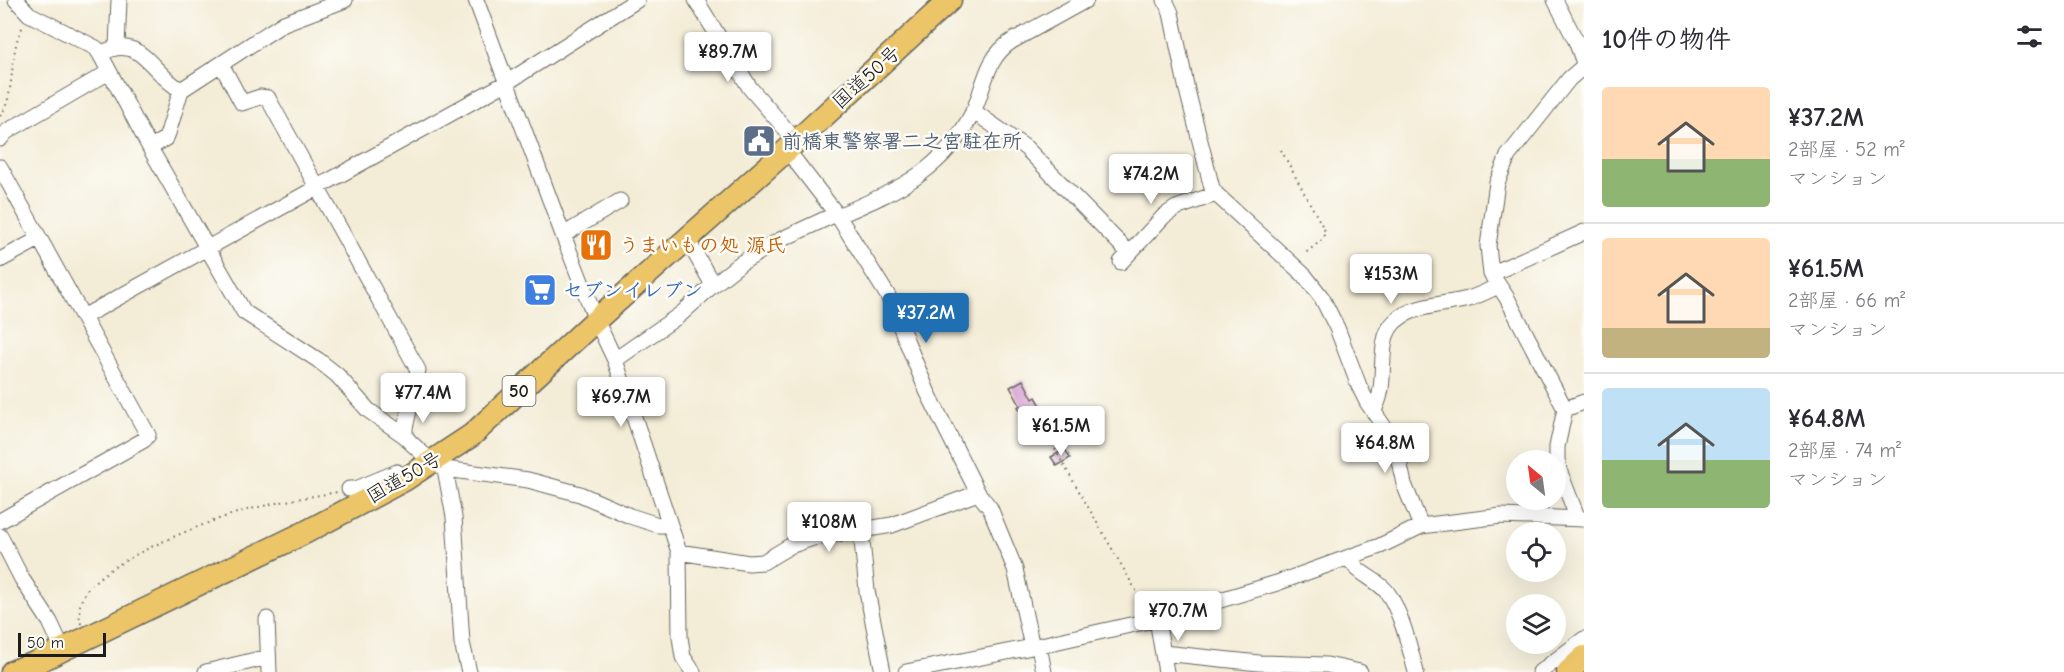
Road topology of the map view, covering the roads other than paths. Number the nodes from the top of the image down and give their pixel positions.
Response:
1 (16, 0) edge
2 (119, 0) edge
3 (345, 0) edge
4 (476, 0) edge
5 (637, 0) edge
6 (696, 0) edge
7 (950, 0) edge
8 (1086, 0) edge
9 (1165, 0) edge
10 (1555, 0) edge
11 (117, 46) junction
12 (100, 54) junction
13 (221, 64) junction
14 (1584, 64) edge
15 (109, 72) junction
16 (506, 83) junction
17 (181, 90) junction
18 (973, 111) junction
19 (0, 139) edge
20 (792, 146) junction
21 (150, 148) junction
22 (0, 167) edge
23 (317, 188) junction
24 (1216, 194) junction
25 (620, 201) dead end
26 (837, 215) junction
27 (1584, 232) edge
28 (562, 235) junction
29 (39, 238) junction
30 (687, 239) junction
31 (208, 248) junction
32 (0, 260) edge
33 (1495, 280) junction
34 (713, 285) junction
35 (83, 317) junction
36 (596, 320) junction
37 (615, 360) junction
38 (1584, 402) edge
39 (1565, 409) junction
40 (1374, 410) junction
41 (405, 436) junction
42 (440, 465) junction
43 (404, 480) junction
44 (349, 489) road end
45 (978, 493) junction
46 (1580, 519) edge
47 (0, 521) edge
48 (670, 525) junction
49 (1421, 526) junction
50 (861, 531) junction
51 (0, 536) edge
52 (679, 552) junction
53 (1349, 557) junction
54 (1152, 615) junction
55 (267, 619) dead end
56 (1584, 639) edge
57 (1036, 646) junction
58 (63, 650) junction
59 (1163, 653) junction
60 (1584, 657) edge
61 (1584, 663) edge
62 (268, 664) edge
63 (955, 668) edge
64 (12, 672) edge
65 (206, 672) edge
66 (469, 672) edge
67 (693, 672) edge
68 (884, 672) edge
69 (906, 672) edge
70 (1044, 672) edge
71 (1166, 672) edge
72 (1360, 672) edge
73 (1416, 672) edge
74 (1540, 672) edge
75 (1569, 672) edge

1 - 12 street
2 - 11 street
3 - 13 street
4 - 16 street
5 - 16 street
6 - 20 street
7 - 20 highway, 国道50号 / 50
8 - 18 street
9 - 24 street
10 - 14 street
11 - 12 street
11 - 17 street
12 - 15 street
13 - 17 street
13 - 23 street
14 - 33 street
15 - 19 street
15 - 21 street
16 - 23 street
16 - 28 street
17 - 21 street
18 - 24 street
18 - 26 street
20 - 26 street
20 - 30 highway, 国道50号 / 50
21 - 31 street
22 - 29 street
23 - 31 street
23 - 41 street
24 - 40 street
25 - 28 street
26 - 34 street
26 - 45 street
27 - 33 street
28 - 36 street
29 - 32 street
29 - 35 street
30 - 34 street
30 - 36 highway, 国道50号 / 50
31 - 35 street
31 - 41 street
33 - 39 street
33 - 40 street
34 - 37 street
35 - 47 street
36 - 37 street
36 - 42 highway, 国道50号 / 50
37 - 48 street
38 - 39 street
39 - 46 street
40 - 49 street
41 - 42 street
42 - 43 highway, 国道50号 / 50
42 - 48 street
42 - 66 street
43 - 44 street
43 - 58 highway, 国道50号 / 50
45 - 50 street
45 - 57 street
46 - 49 street
48 - 52 street
49 - 53 street
50 - 52 street
50 - 68 street
51 - 58 street
52 - 67 street
53 - 54 street
53 - 73 street
54 - 57 street
54 - 59 street
55 - 62 street
56 - 74 street
57 - 63 street
57 - 70 street
58 - 64 highway, 国道50号 / 50
59 - 71 street
59 - 72 street
60 - 75 highway
61 - 75 highway
62 - 65 street
63 - 69 street

